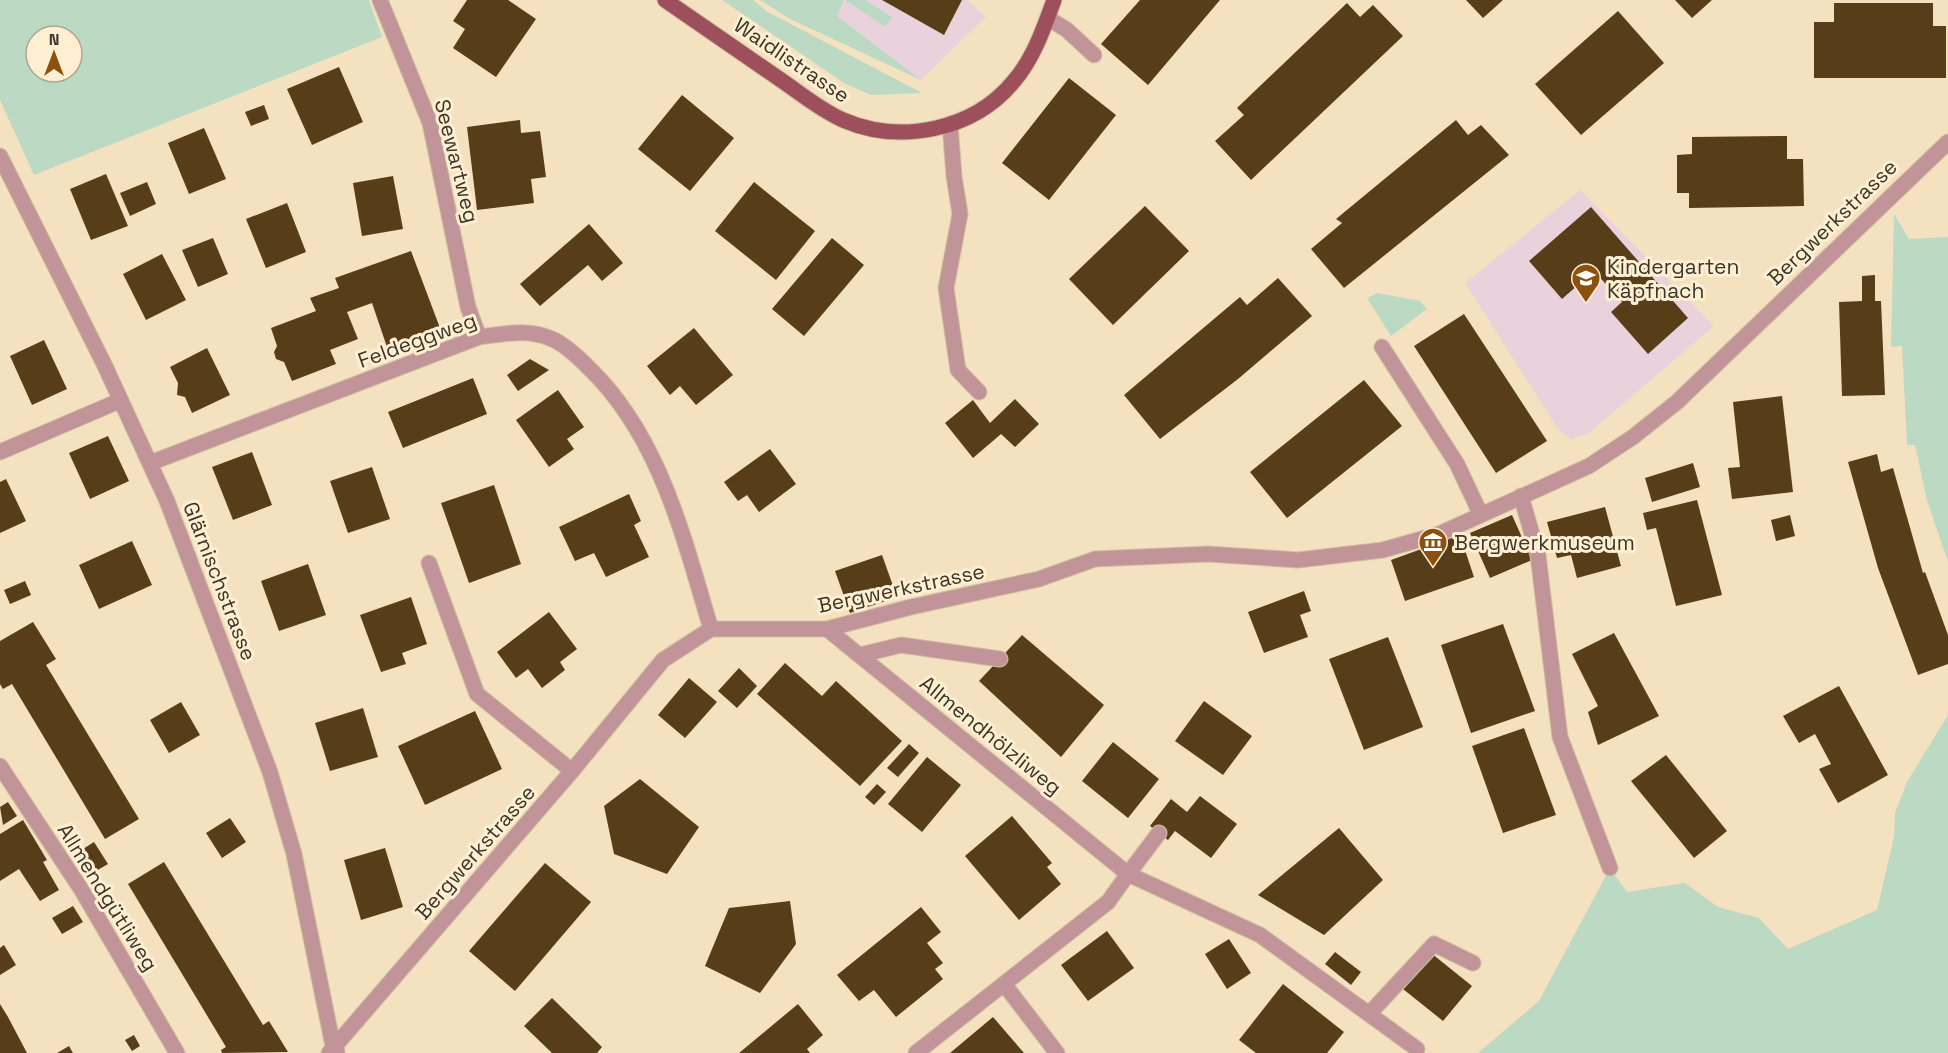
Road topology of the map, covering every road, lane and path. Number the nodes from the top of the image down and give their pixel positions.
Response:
1 (380, 0) edge
2 (665, 0) edge
3 (1054, 0) edge
4 (1048, 18) junction
5 (1094, 55) dead end
6 (950, 124) junction
7 (1948, 142) edge
8 (0, 156) edge
9 (479, 337) junction
10 (1382, 347) dead end
11 (979, 392) dead end
12 (119, 400) junction
13 (0, 452) edge
14 (150, 463) junction
15 (1521, 496) junction
16 (1481, 515) junction
17 (429, 563) dead end
18 (828, 628) junction
19 (711, 629) junction
20 (860, 655) junction
21 (1000, 659) dead end
22 (0, 765) edge
23 (572, 771) junction
24 (1159, 833) dead end
25 (1610, 868) dead end
26 (1128, 874) junction
27 (1473, 963) dead end
28 (1004, 984) junction
29 (1369, 1014) junction
30 (1417, 1049) dead end
31 (334, 1051) edge
32 (177, 1053) edge
33 (916, 1053) edge
34 (1057, 1053) edge

1 - 9 street, Seewartweg
2 - 6 main road, Waidlistrasse
3 - 4 main road, Waidlistrasse
4 - 5 street
4 - 6 main road, Waidlistrasse
6 - 11 street
7 - 15 street, Bergwerkstrasse
8 - 12 street, Glärnischstrasse
9 - 14 street, Feldeggweg
9 - 19 street, Feldeggweg
10 - 16 street
12 - 13 street
12 - 14 street, Glärnischstrasse
14 - 31 street, Glärnischstrasse
15 - 16 street, Bergwerkstrasse
15 - 25 street
16 - 18 street, Bergwerkstrasse
17 - 23 street
18 - 19 street, Bergwerkstrasse
18 - 20 street, Allmendhölzliweg
19 - 23 street, Bergwerkstrasse
20 - 21 street
20 - 26 street, Allmendhölzliweg
22 - 32 street, Allmendgütliweg
23 - 31 street, Bergwerkstrasse
24 - 26 street
26 - 28 street
26 - 29 street, Allmendhölzliweg
27 - 29 street
28 - 33 street
28 - 34 street
29 - 30 street, Allmendhölzliweg

